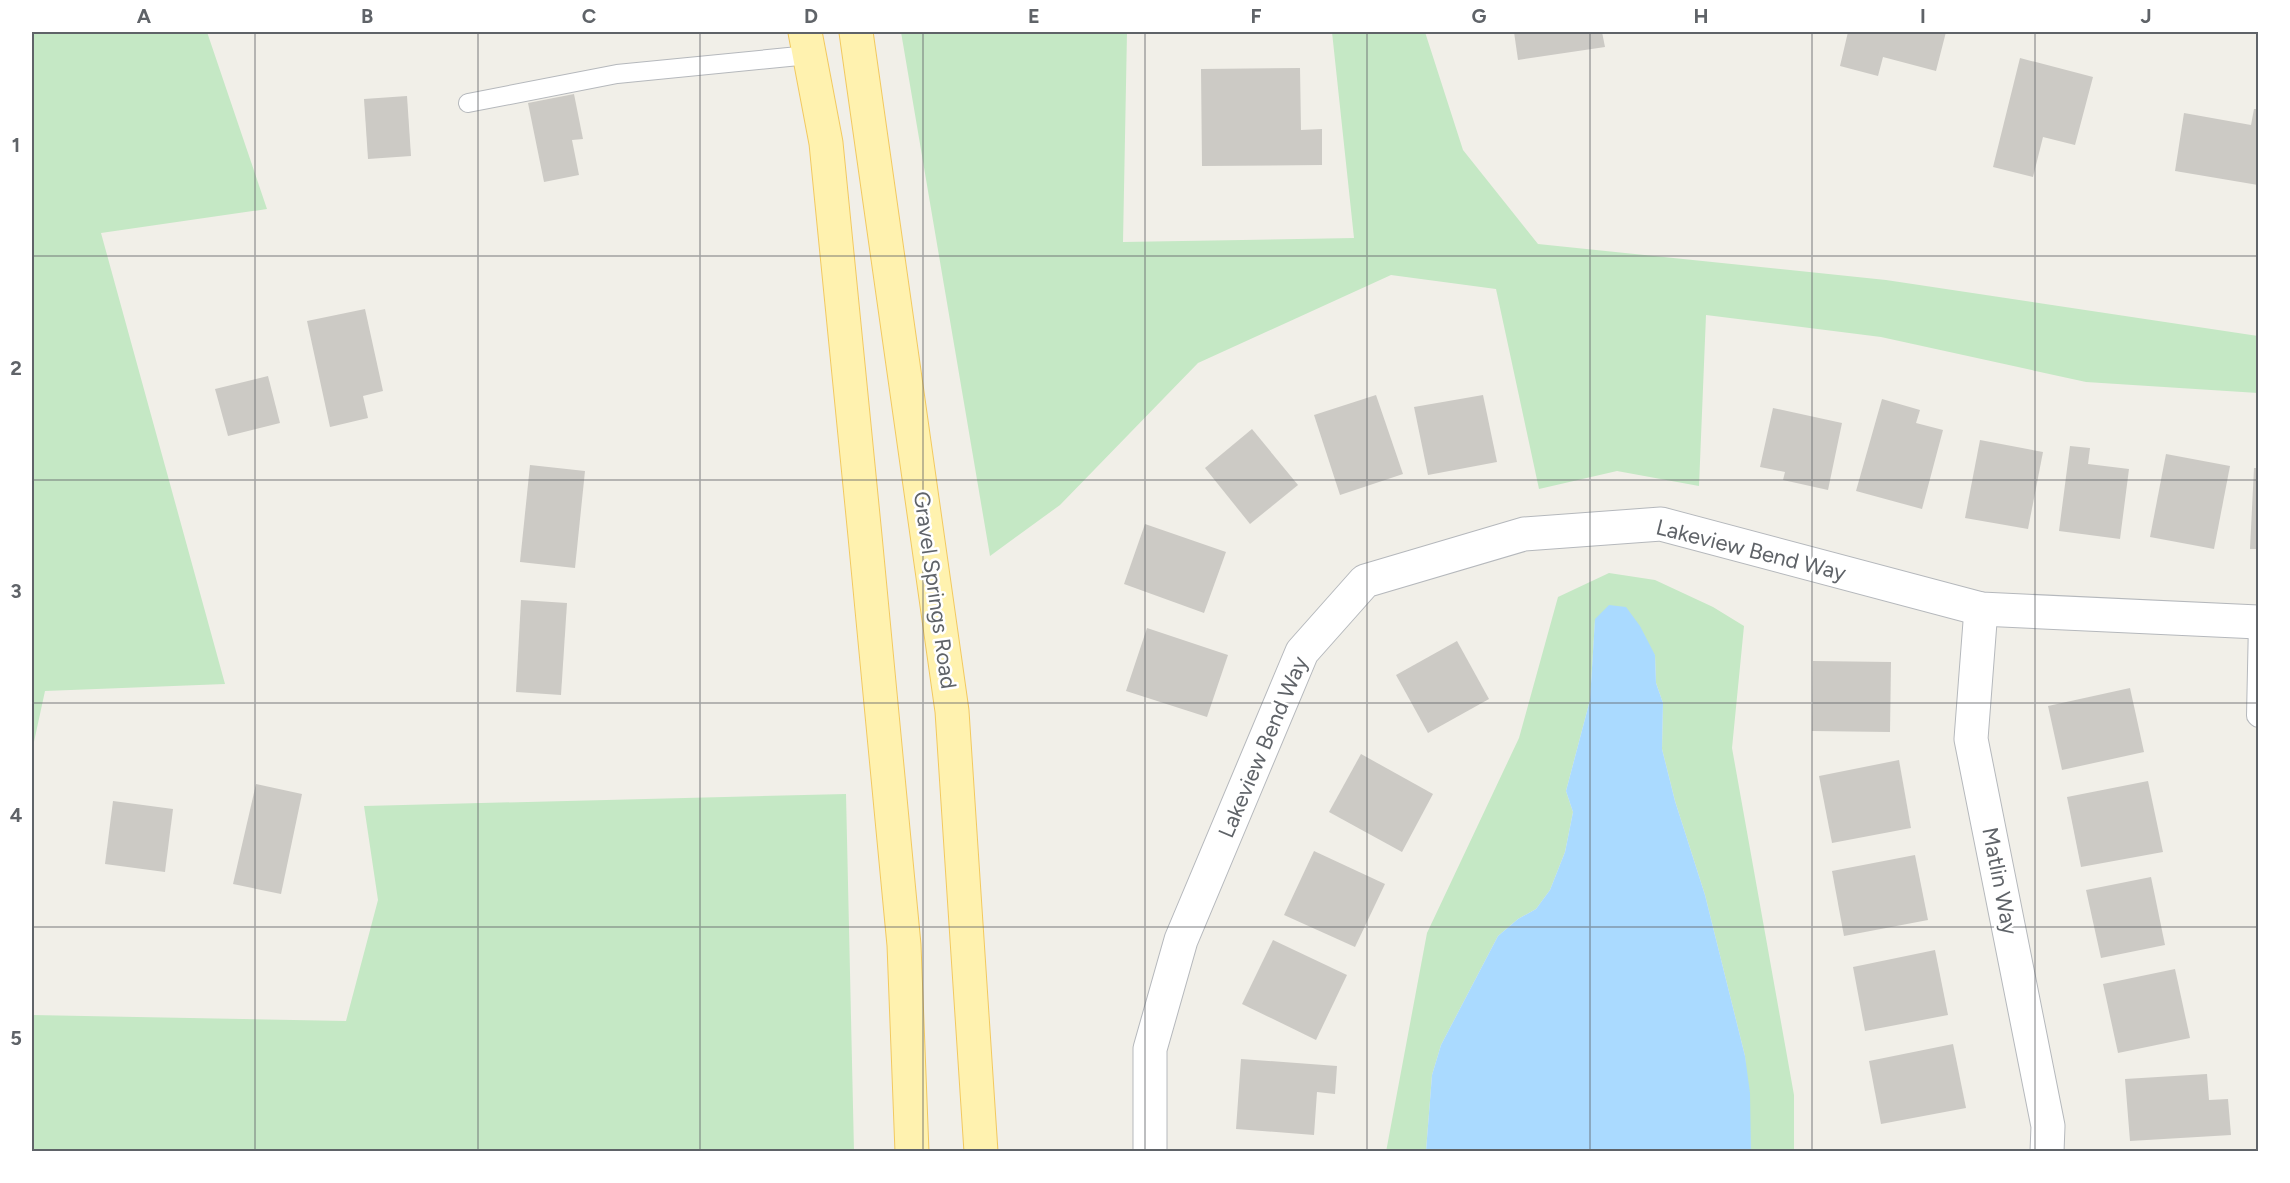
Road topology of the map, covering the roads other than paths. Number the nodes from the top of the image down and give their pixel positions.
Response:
1 (856, 32) edge
2 (807, 43) edge
3 (468, 103) dead end
4 (1981, 609) junction
5 (2258, 622) edge
6 (2259, 718) edge
7 (912, 1152) edge
8 (981, 1152) edge
9 (1150, 1152) edge
10 (2047, 1152) edge

1 - 8 main road, Gravel Springs Road
2 - 3 lane
2 - 7 main road
4 - 5 street, Lakeview Bend Way
4 - 9 street, Lakeview Bend Way
4 - 10 street, Matlin Way
5 - 6 lane

